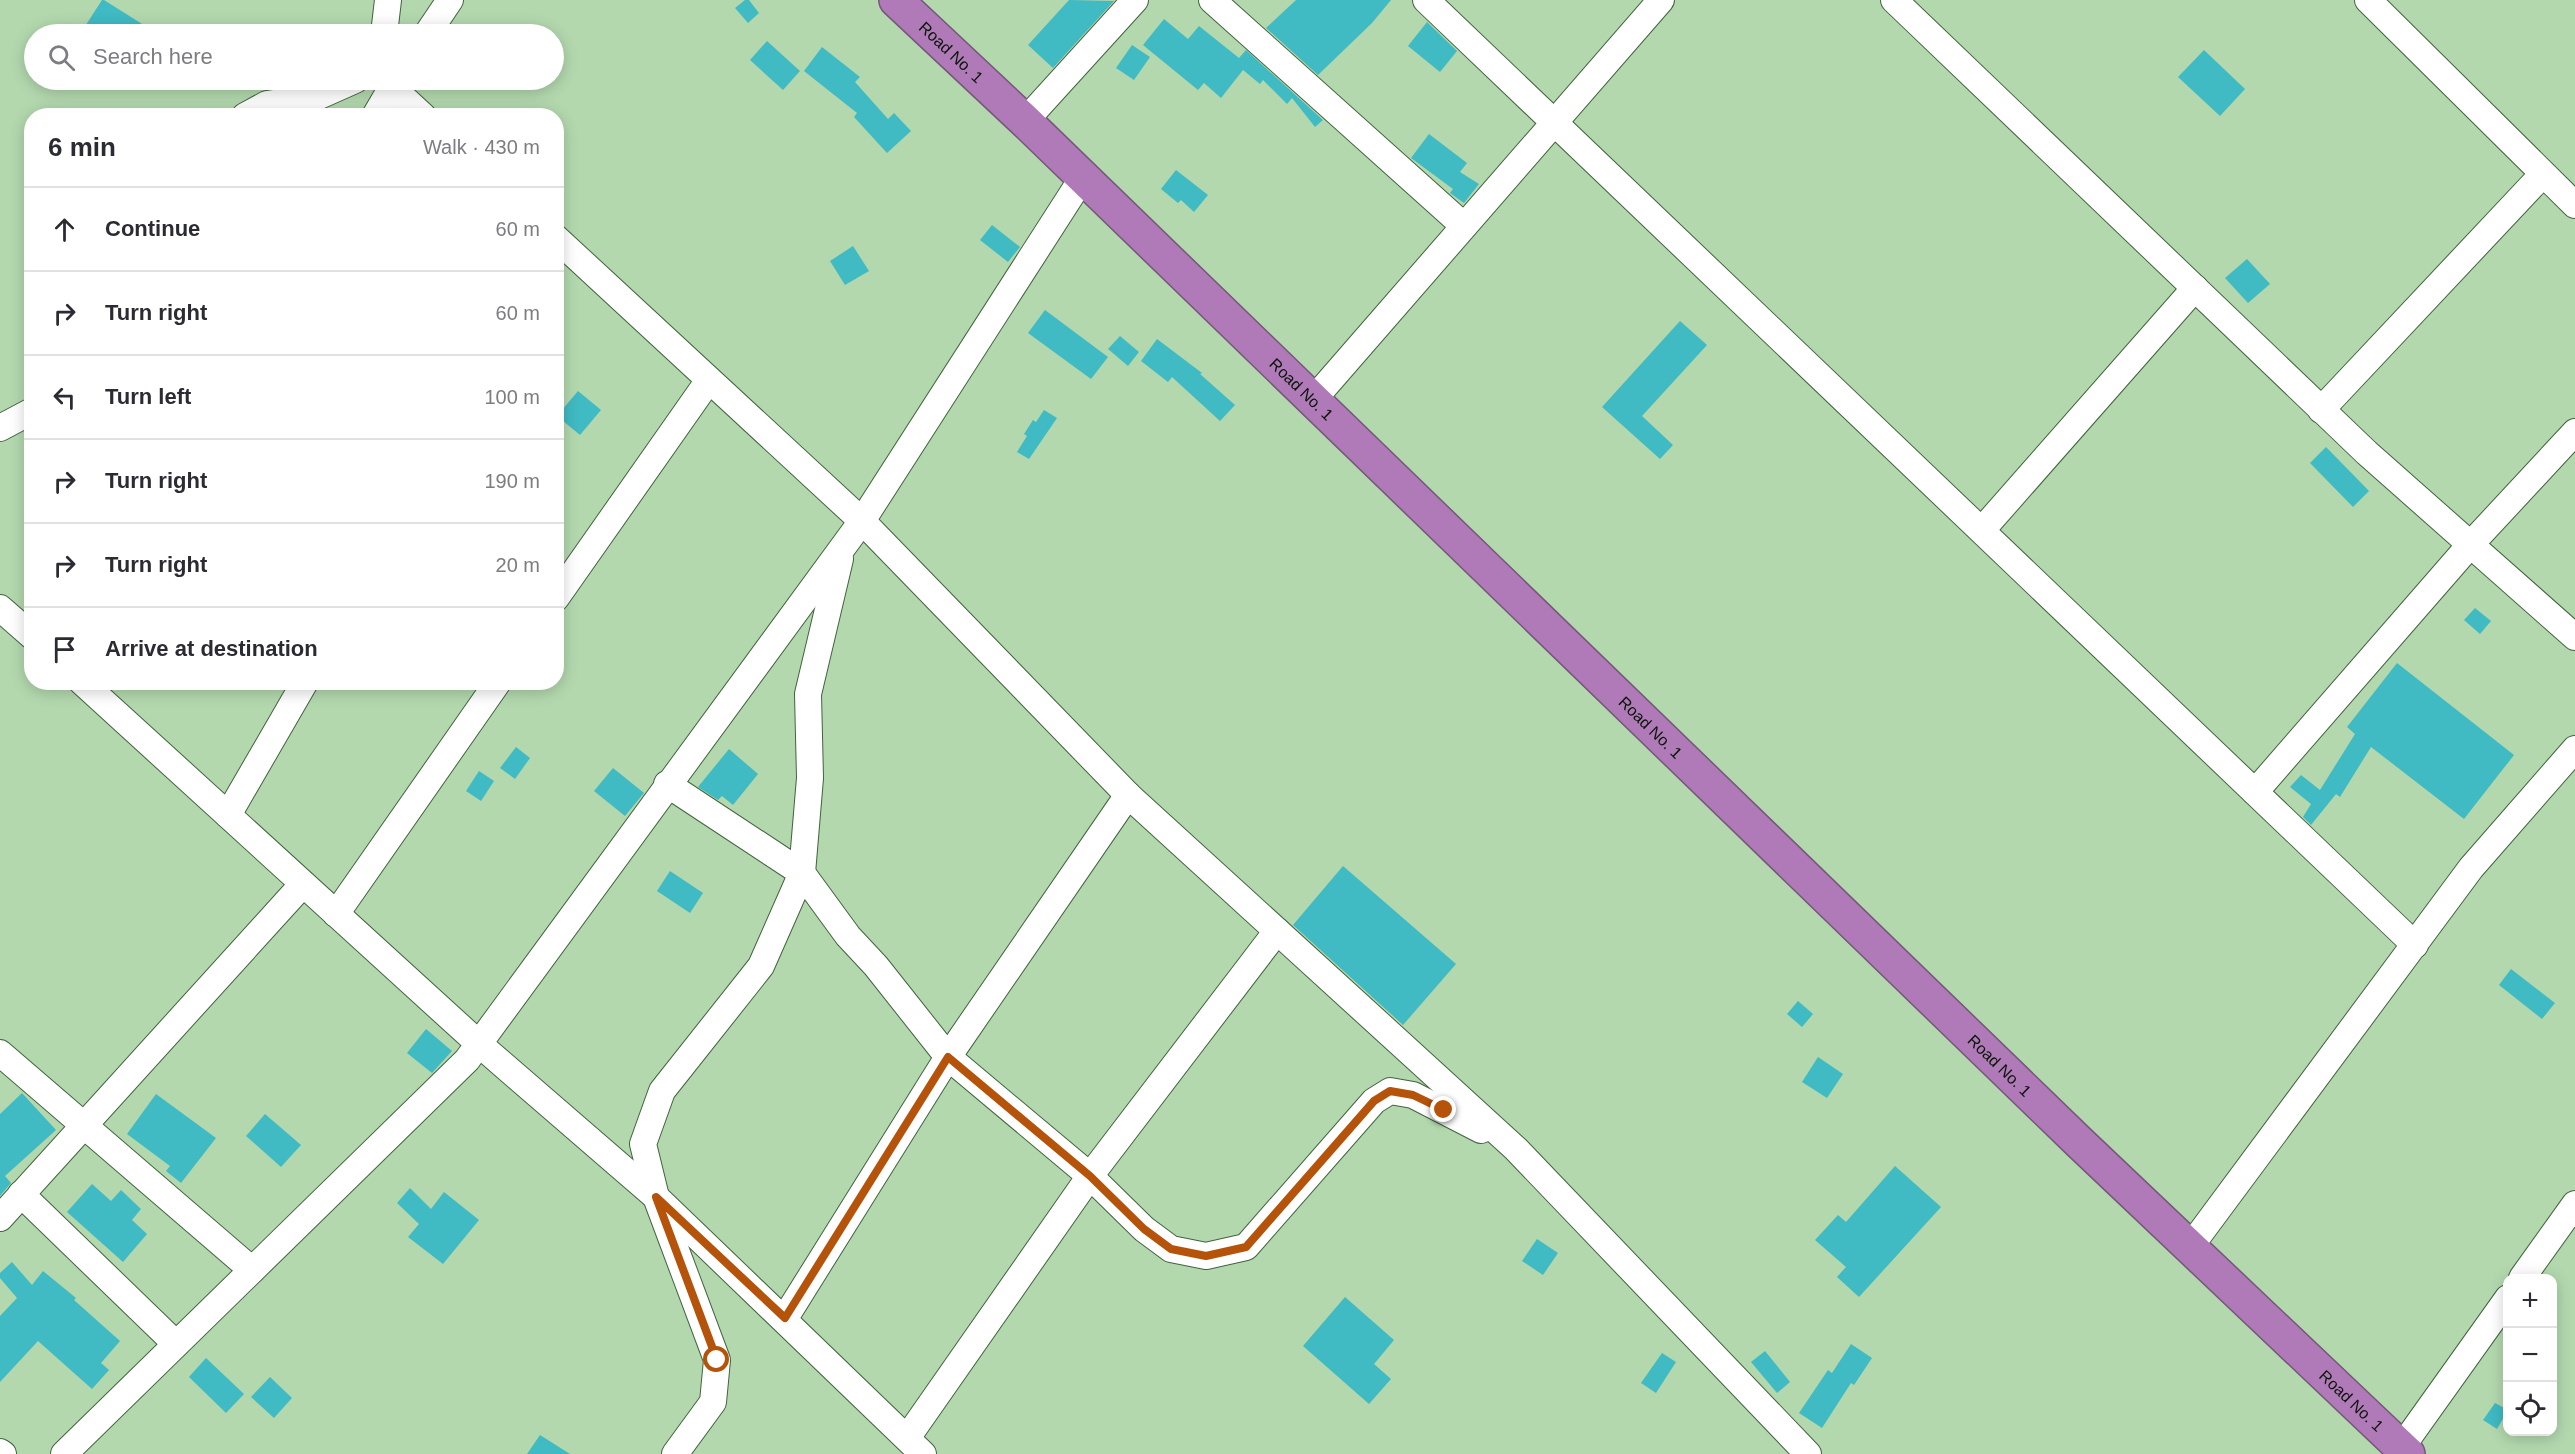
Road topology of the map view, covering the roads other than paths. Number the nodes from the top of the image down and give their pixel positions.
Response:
1 (388, 0) edge
2 (450, 0) edge
3 (896, 0) edge
4 (1135, 0) edge
5 (1212, 0) edge
6 (1426, 0) edge
7 (1661, 0) edge
8 (1894, 0) edge
9 (2368, 0) edge
10 (385, 24) edge
11 (434, 24) edge
12 (332, 90) edge
13 (387, 90) edge
14 (399, 90) edge
15 (261, 108) edge
16 (379, 108) edge
17 (415, 108) edge
18 (1025, 121) junction
19 (1556, 121) junction
20 (2543, 174) junction
21 (1083, 177) junction
22 (2575, 205) edge
23 (1464, 226) junction
24 (564, 248) edge
25 (2194, 288) junction
26 (709, 380) junction
27 (1313, 400) junction
28 (2321, 410) junction
29 (24, 415) edge
30 (0, 428) edge
31 (2575, 432) edge
32 (862, 521) junction
33 (1982, 530) junction
34 (2470, 545) junction
35 (843, 547) junction
36 (564, 587) edge
37 (0, 608) edge
38 (24, 629) edge
39 (2575, 638) edge
40 (91, 690) edge
41 (300, 690) edge
42 (492, 690) edge
43 (2575, 749) edge
44 (667, 784) junction
45 (2255, 792) junction
46 (1128, 795) junction
47 (228, 815) junction
48 (802, 873) junction
49 (303, 884) junction
50 (336, 914) junction
51 (1277, 931) junction
52 (2415, 945) junction
53 (478, 1043) junction
54 (0, 1053) edge
55 (948, 1057) junction
56 (83, 1126) junction
57 (1516, 1149) junction
58 (1090, 1176) junction
59 (21, 1194) junction
60 (656, 1197) junction
61 (2575, 1204) edge
62 (0, 1218) edge
63 (2190, 1247) junction
64 (252, 1270) junction
65 (2525, 1274) edge
66 (2503, 1305) edge
67 (785, 1318) junction
68 (176, 1344) junction
69 (915, 1446) edge
70 (2404, 1451) edge
71 (64, 1454) edge
72 (675, 1454) edge
73 (1808, 1454) edge

1 - 10 street
2 - 11 street
3 - 18 highway, Road No. 1
4 - 18 street
5 - 23 street
6 - 19 street
7 - 19 street
8 - 25 street
9 - 20 street
12 - 15 street
13 - 16 street
14 - 17 street
18 - 21 highway, Road No. 1
19 - 23 street
19 - 33 street
20 - 22 street
20 - 28 street
21 - 27 highway, Road No. 1
21 - 32 street
23 - 27 street
24 - 26 street
25 - 28 street
25 - 33 street
26 - 32 street
26 - 36 street
27 - 63 highway, Road No. 1
28 - 34 street
29 - 30 street
31 - 34 street
32 - 35 street
32 - 46 street
33 - 45 street
34 - 39 street
34 - 45 street
35 - 44 street
35 - 48 street
37 - 38 street
40 - 47 street
41 - 47 street
42 - 50 street
43 - 52 street
44 - 48 street
44 - 53 street
45 - 52 street
46 - 51 street
46 - 55 street
47 - 49 street
48 - 55 street
48 - 60 street
49 - 50 street
49 - 56 street
50 - 53 street
51 - 57 street
51 - 58 street
52 - 63 street
53 - 60 street
53 - 64 street
54 - 56 street
55 - 58 street
55 - 67 street
56 - 59 street
56 - 64 street
57 - 58 street
57 - 73 street
58 - 69 street
59 - 62 street
59 - 68 street
60 - 67 street
60 - 72 street
61 - 65 street
63 - 70 highway, Road No. 1
64 - 68 street
66 - 70 street
67 - 69 street
68 - 71 street

